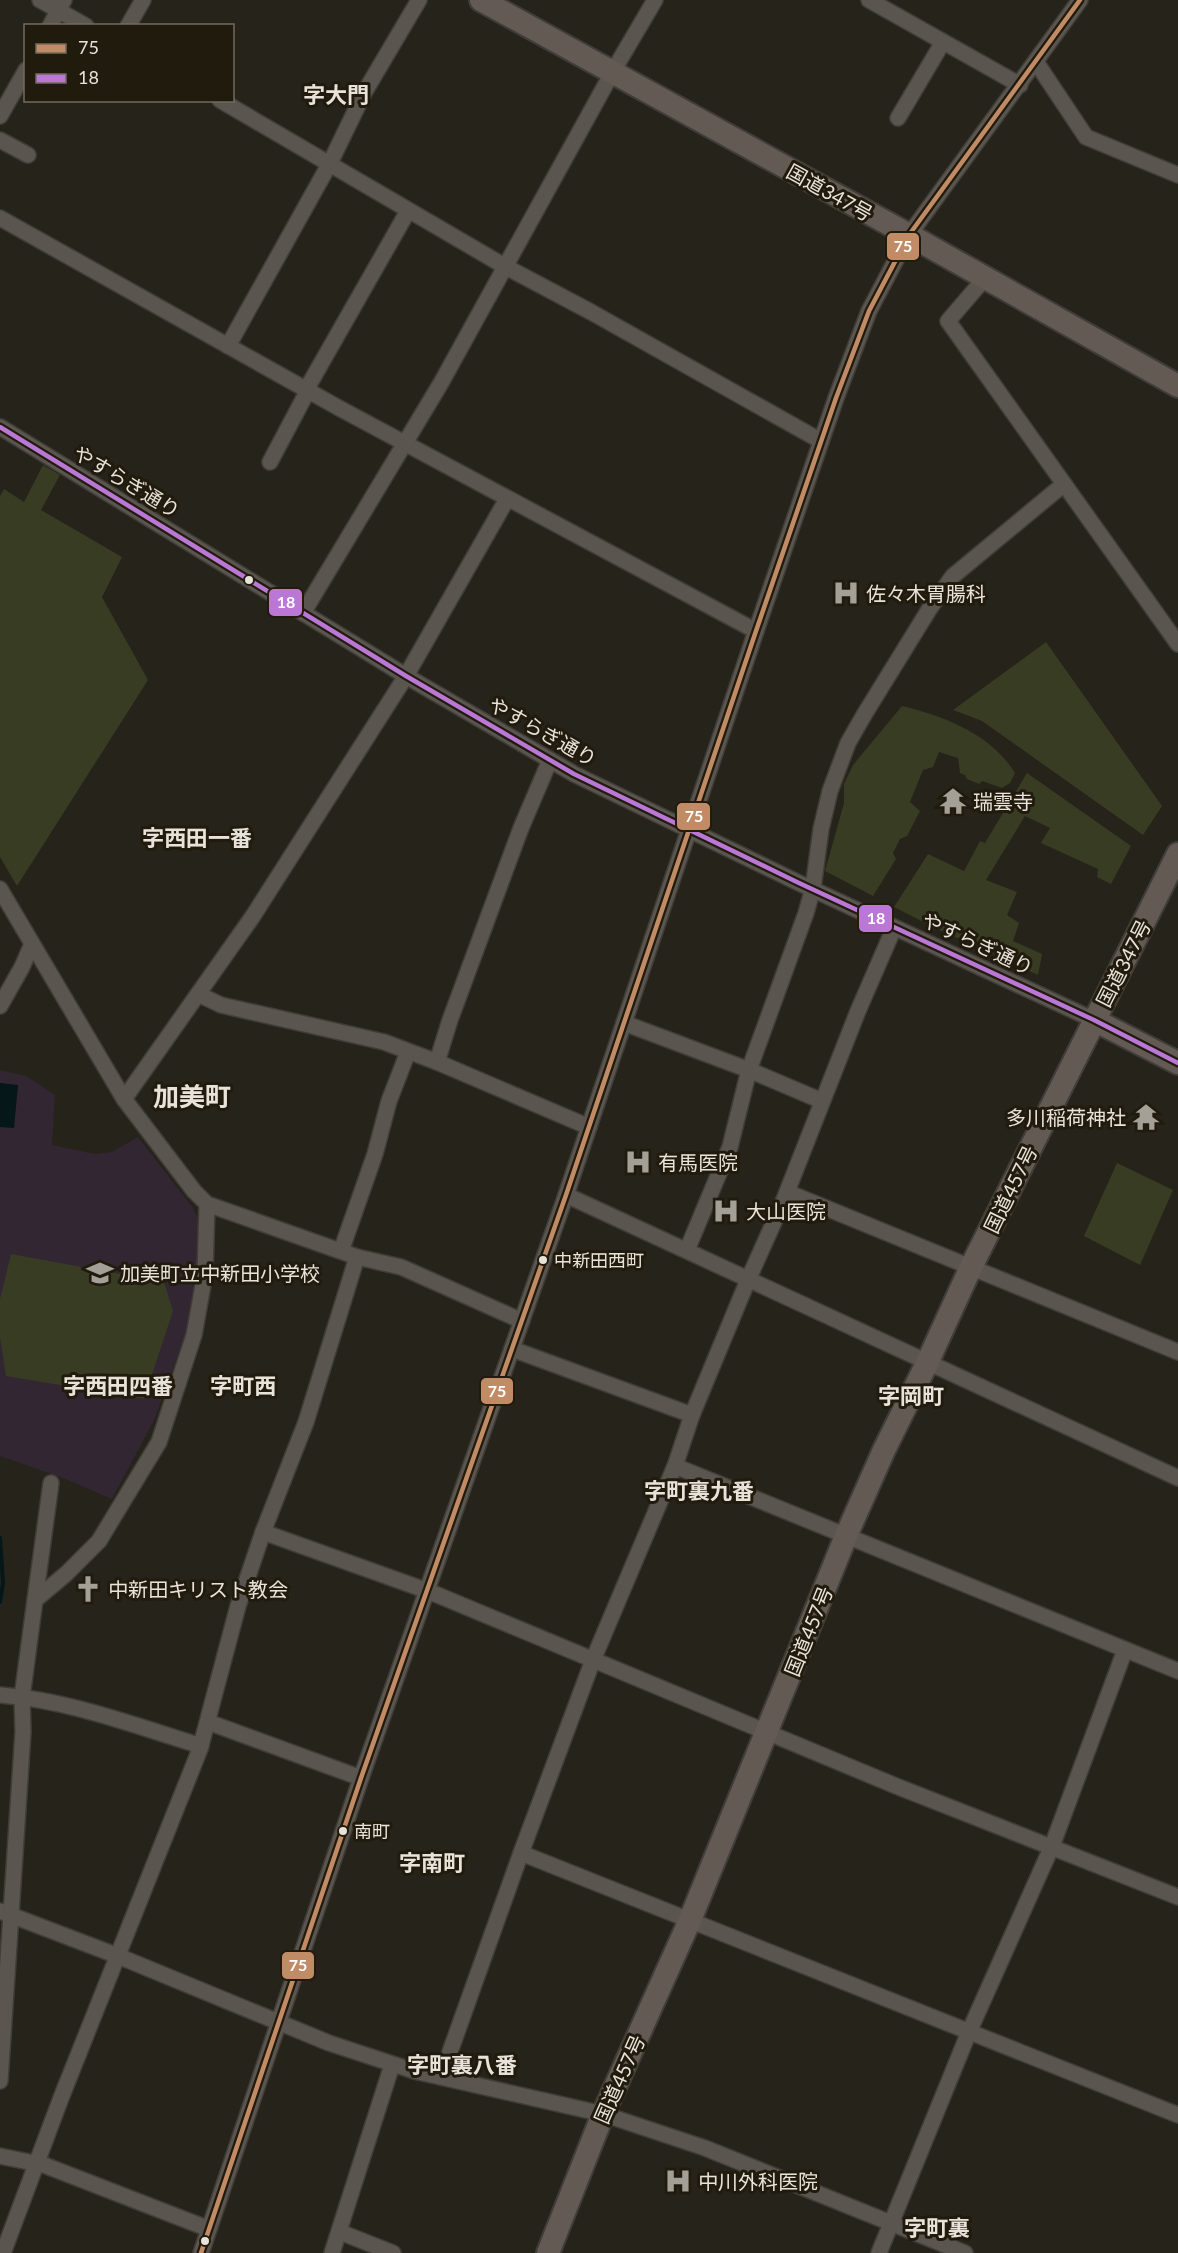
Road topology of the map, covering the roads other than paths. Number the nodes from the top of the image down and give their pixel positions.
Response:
1 (40, 0) edge
2 (143, 0) edge
3 (419, 0) edge
4 (481, 0) edge
5 (655, 0) edge
6 (869, 0) edge
7 (1080, 0) edge
8 (61, 5) edge
9 (51, 24) edge
10 (84, 24) edge
11 (129, 24) edge
12 (943, 42) junction
13 (1036, 62) junction
14 (612, 73) junction
15 (24, 74) edge
16 (1020, 85) junction
17 (223, 102) edge
18 (0, 116) edge
19 (898, 118) dead end
20 (0, 140) edge
21 (28, 155) dead end
22 (330, 163) junction
23 (1178, 175) edge
24 (408, 212) junction
25 (0, 218) edge
26 (909, 235) junction
27 (506, 267) junction
28 (985, 278) junction
29 (228, 346) junction
30 (1178, 386) edge
31 (306, 390) junction
32 (0, 427) edge
33 (821, 441) junction
34 (405, 444) junction
35 (270, 462) dead end
36 (1064, 484) junction
37 (507, 499) junction
38 (303, 613) junction
39 (756, 631) junction
40 (1178, 644) edge
41 (406, 676) junction
42 (550, 760) junction
43 (689, 829) junction
44 (1178, 854) edge
45 (813, 888) junction
46 (0, 889) edge
47 (894, 927) junction
48 (32, 944) junction
49 (198, 994) junction
50 (0, 1006) edge
51 (1094, 1020) junction
52 (624, 1023) junction
53 (408, 1052) junction
54 (437, 1062) junction
55 (1178, 1063) edge
56 (749, 1070) junction
57 (124, 1100) junction
58 (822, 1101) junction
59 (589, 1127) junction
60 (787, 1192) junction
61 (566, 1195) junction
62 (207, 1204) junction
63 (687, 1250) junction
64 (342, 1251) junction
65 (357, 1257) junction
66 (971, 1267) junction
67 (748, 1280) junction
68 (522, 1321) junction
69 (512, 1349) junction
70 (1178, 1352) edge
71 (928, 1361) junction
72 (693, 1415) junction
73 (675, 1466) junction
74 (1178, 1478) edge
75 (51, 1484) dead end
76 (263, 1532) junction
77 (846, 1536) junction
78 (428, 1591) junction
79 (35, 1600) junction
80 (1125, 1650) junction
81 (593, 1660) junction
82 (1178, 1671) edge
83 (0, 1695) edge
84 (22, 1697) junction
85 (208, 1722) junction
86 (766, 1733) junction
87 (201, 1746) junction
88 (361, 1778) junction
89 (1052, 1846) junction
90 (521, 1852) junction
91 (1178, 1897) edge
92 (6, 1913) edge
93 (690, 1920) junction
94 (118, 1956) junction
95 (279, 2023) junction
96 (969, 2032) junction
97 (392, 2065) junction
98 (441, 2077) junction
99 (0, 2081) edge
100 (603, 2114) junction
101 (1178, 2115) edge
102 (0, 2156) edge
103 (35, 2163) junction
104 (891, 2223) junction
105 (210, 2229) junction
106 (340, 2232) junction
107 (3, 2253) edge
108 (201, 2253) edge
109 (332, 2253) edge
110 (393, 2253) edge
111 (548, 2253) edge
112 (879, 2253) edge
113 (964, 2253) edge

1 - 8 street
2 - 11 street
3 - 22 street
4 - 14 highway, 国道347号
5 - 14 street
6 - 12 street
7 - 13 street
8 - 9 street
8 - 10 street
12 - 16 street
12 - 19 street
13 - 16 street
13 - 23 street
14 - 26 highway, 国道347号
14 - 27 street
15 - 18 street
16 - 26 street
17 - 22 street
20 - 21 street
22 - 24 street
22 - 29 street
24 - 27 street
24 - 31 street
25 - 29 street
26 - 28 highway, 国道347号
26 - 33 street
27 - 33 street
27 - 34 street
28 - 30 highway, 国道347号
28 - 36 street
29 - 31 street
31 - 34 street
31 - 35 street
32 - 38 street, やすらぎ通り
33 - 39 street
34 - 37 street
34 - 38 street
36 - 40 street
36 - 45 street
37 - 39 street
37 - 41 street
38 - 41 street, やすらぎ通り
39 - 43 street
41 - 42 street, やすらぎ通り
41 - 49 street
42 - 43 street, やすらぎ通り
42 - 54 street
43 - 45 street, やすらぎ通り
43 - 52 street
44 - 51 highway, 国道347号
45 - 47 street, やすらぎ通り
45 - 56 street
46 - 48 street
47 - 51 street, やすらぎ通り
47 - 58 street
48 - 50 street
48 - 57 street
49 - 53 street
49 - 57 street
51 - 55 highway, 国道347号
51 - 66 highway, 国道457号
52 - 56 street
52 - 59 street
53 - 54 street
53 - 64 street
54 - 59 street
56 - 58 street
56 - 63 street
57 - 62 street
58 - 60 street
59 - 61 street
60 - 66 street
60 - 67 street
61 - 63 street
61 - 68 street
62 - 64 street
62 - 79 street
63 - 67 street
64 - 65 street
65 - 68 street
65 - 76 street
66 - 70 street
66 - 71 highway, 国道457号
67 - 71 street
67 - 72 street
68 - 69 street
69 - 72 street
69 - 78 street
71 - 74 street
71 - 77 highway, 国道457号
72 - 73 street
73 - 77 street
73 - 81 street
75 - 79 street
76 - 78 street
76 - 85 street
77 - 80 street
77 - 86 highway, 国道457号
78 - 81 street
78 - 88 street
79 - 84 street
80 - 82 street
80 - 89 street
81 - 86 street
81 - 90 street
83 - 84 street
84 - 87 street
84 - 92 street
85 - 87 street
85 - 88 street
86 - 89 street
86 - 93 highway, 国道457号
87 - 94 street
88 - 95 street
89 - 91 street
89 - 96 street
90 - 93 street
90 - 98 street
92 - 94 street
92 - 99 street
93 - 96 street
93 - 100 highway, 国道457号
94 - 95 street
94 - 103 street
95 - 97 street
95 - 105 street
96 - 101 street
96 - 104 street
97 - 98 street
97 - 106 street
98 - 100 street
100 - 104 street
100 - 111 highway, 国道457号
102 - 103 street
103 - 105 street
103 - 107 street
104 - 112 street
104 - 113 street
105 - 108 street
106 - 109 street
106 - 110 street

